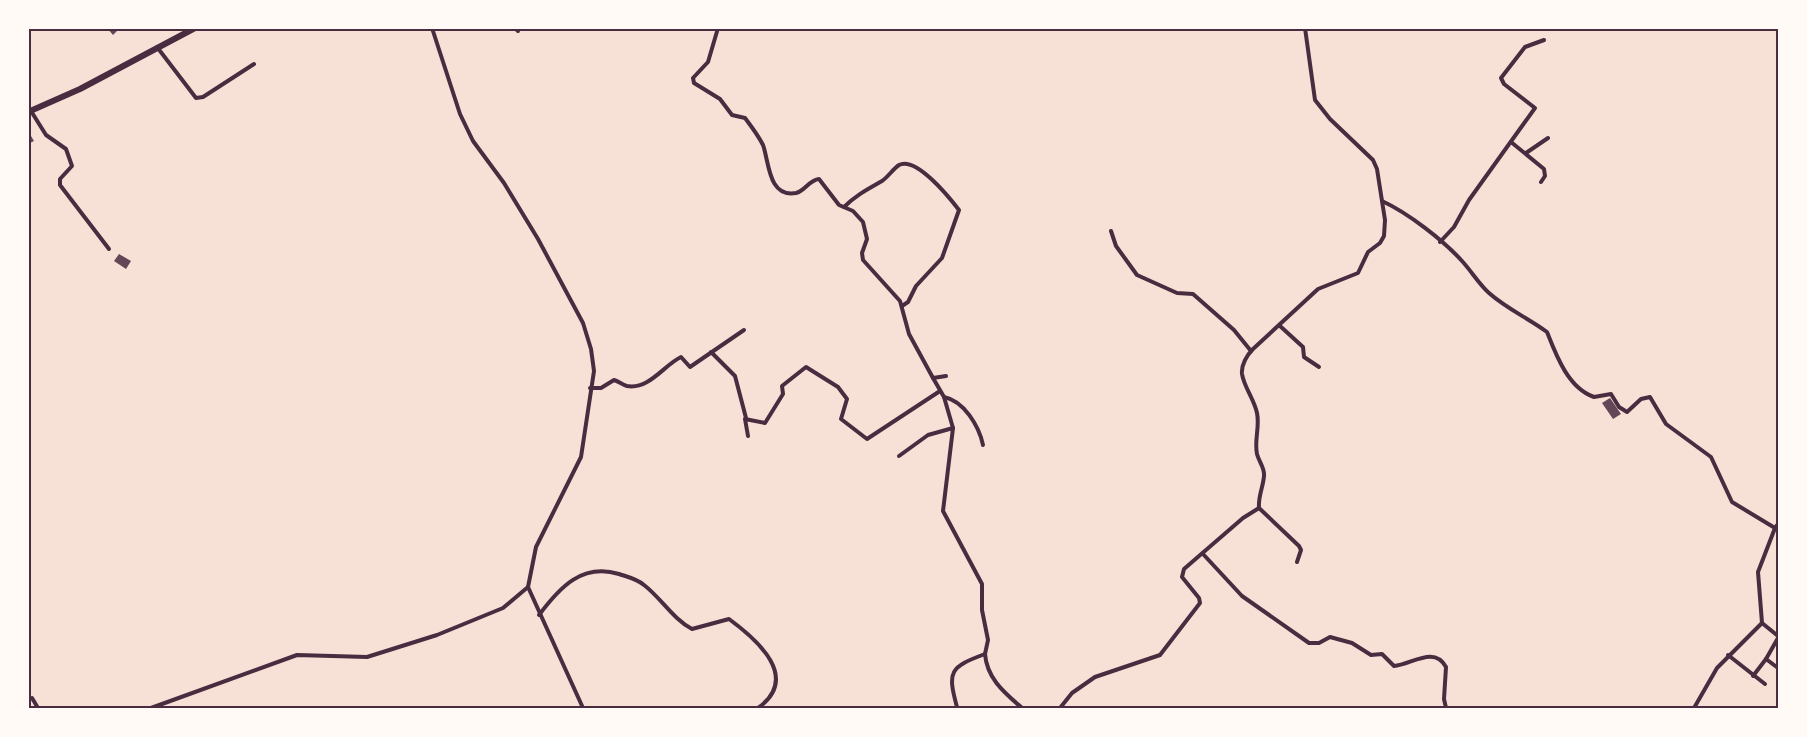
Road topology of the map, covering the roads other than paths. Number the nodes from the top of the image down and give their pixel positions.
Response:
1 (195, 28) edge
2 (432, 28) edge
3 (718, 28) edge
4 (1305, 28) edge
5 (1544, 40) dead end
6 (157, 47) junction
7 (254, 64) dead end
8 (30, 111) edge
9 (1548, 138) dead end
10 (1511, 142) junction
11 (1526, 153) junction
12 (1541, 182) dead end
13 (1382, 201) junction
14 (844, 207) junction
15 (1111, 231) dead end
16 (1440, 242) junction
17 (109, 249) dead end
18 (902, 306) junction
19 (1280, 326) junction
20 (744, 330) dead end
21 (711, 351) junction
22 (1251, 351) junction
23 (1319, 367) dead end
24 (946, 376) dead end
25 (933, 378) junction
26 (590, 388) junction
27 (940, 391) junction
28 (944, 397) junction
29 (746, 418) junction
30 (953, 428) junction
31 (748, 436) dead end
32 (983, 445) dead end
33 (899, 456) dead end
34 (1259, 508) junction
35 (1777, 526) edge
36 (1203, 554) junction
37 (1297, 562) dead end
38 (528, 587) junction
39 (539, 615) junction
40 (1762, 623) junction
41 (1779, 637) edge
42 (985, 654) junction
43 (1728, 655) junction
44 (1766, 658) junction
45 (1779, 668) edge
46 (1753, 675) junction
47 (1765, 684) dead end
48 (32, 699) dead end
49 (957, 707) edge
50 (38, 708) edge
51 (151, 708) edge
52 (583, 708) edge
53 (758, 708) edge
54 (1022, 708) edge
55 (1060, 708) edge
56 (1446, 708) edge
57 (1694, 708) edge

1 - 6 main road
2 - 26 street
3 - 14 street
4 - 13 street
5 - 10 street
6 - 7 street
6 - 8 main road
8 - 17 street
9 - 11 street
10 - 11 street
10 - 16 street
11 - 12 street
13 - 16 street
13 - 19 street
14 - 18 street
14 - 18 street
15 - 22 street
16 - 35 street
18 - 25 street
19 - 22 street
19 - 23 street
20 - 21 street
21 - 26 street
21 - 29 street
22 - 34 street
24 - 25 street
25 - 27 street
26 - 38 street
27 - 28 street
27 - 29 street
28 - 30 street
28 - 32 street
29 - 31 street
30 - 33 street
30 - 42 street
34 - 36 street
34 - 37 street
35 - 40 street
36 - 55 street
36 - 56 street
38 - 39 street
38 - 51 street
39 - 52 street
39 - 53 street
40 - 41 street
40 - 43 street
41 - 44 street
42 - 49 street
42 - 54 street
43 - 46 street
43 - 57 street
44 - 45 street
44 - 46 street
46 - 47 street
48 - 50 street

